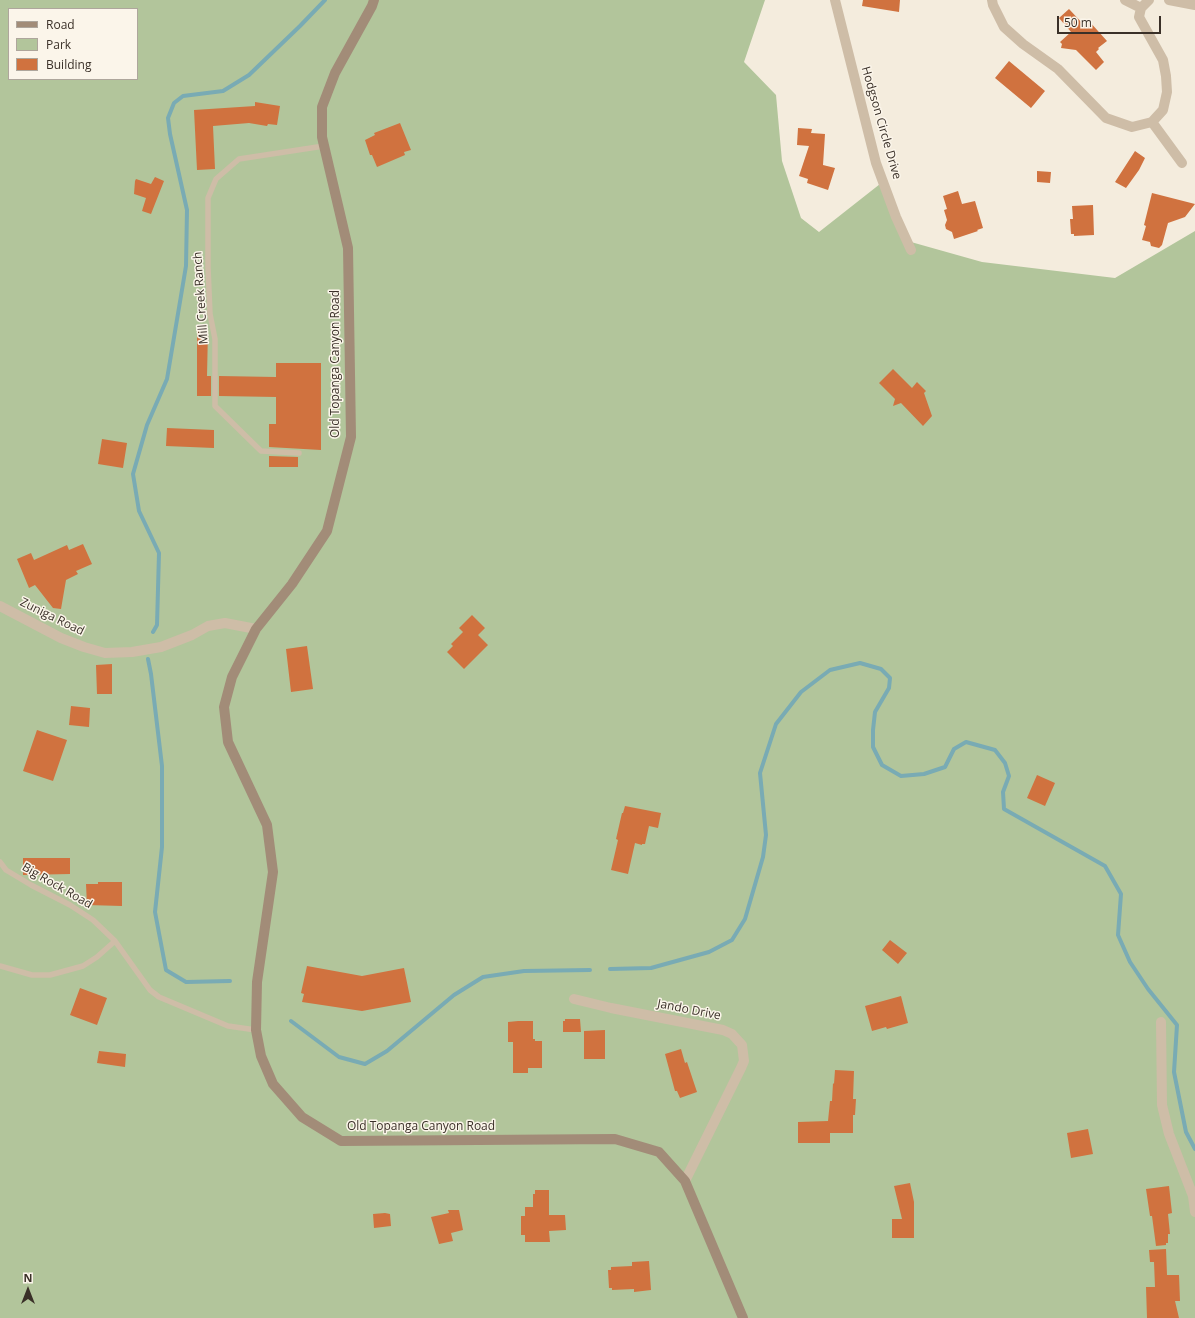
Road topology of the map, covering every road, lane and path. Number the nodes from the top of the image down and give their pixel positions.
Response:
1 (374, 0) edge
2 (835, 0) edge
3 (992, 0) edge
4 (1125, 0) edge
5 (1150, 0) edge
6 (1169, 0) edge
7 (1195, 4) edge
8 (1140, 8) junction
9 (1152, 122) junction
10 (324, 146) junction
11 (1182, 163) dead end
12 (911, 250) dead end
13 (299, 453) dead end
14 (0, 606) edge
15 (256, 629) junction
16 (0, 862) edge
17 (115, 941) junction
18 (0, 966) edge
19 (574, 1000) dead end
20 (1160, 1022) dead end
21 (256, 1030) junction
22 (685, 1181) junction
23 (1195, 1212) edge
24 (743, 1318) edge

1 - 10 main road, Old Topanga Canyon Road
2 - 12 street, Hodgson Circle Drive
3 - 9 street
4 - 8 street
5 - 8 street
6 - 7 street
8 - 9 street
9 - 11 street
10 - 13 lane, Mill Creek Ranch
10 - 15 main road, Old Topanga Canyon Road
14 - 15 street, Zuniga Road
15 - 21 main road, Old Topanga Canyon Road
16 - 17 lane, Big Rock Road
17 - 18 lane
17 - 21 lane, Big Rock Road
19 - 22 street, Jando Drive
20 - 23 street
21 - 22 main road, Old Topanga Canyon Road
22 - 24 main road, Old Topanga Canyon Road

